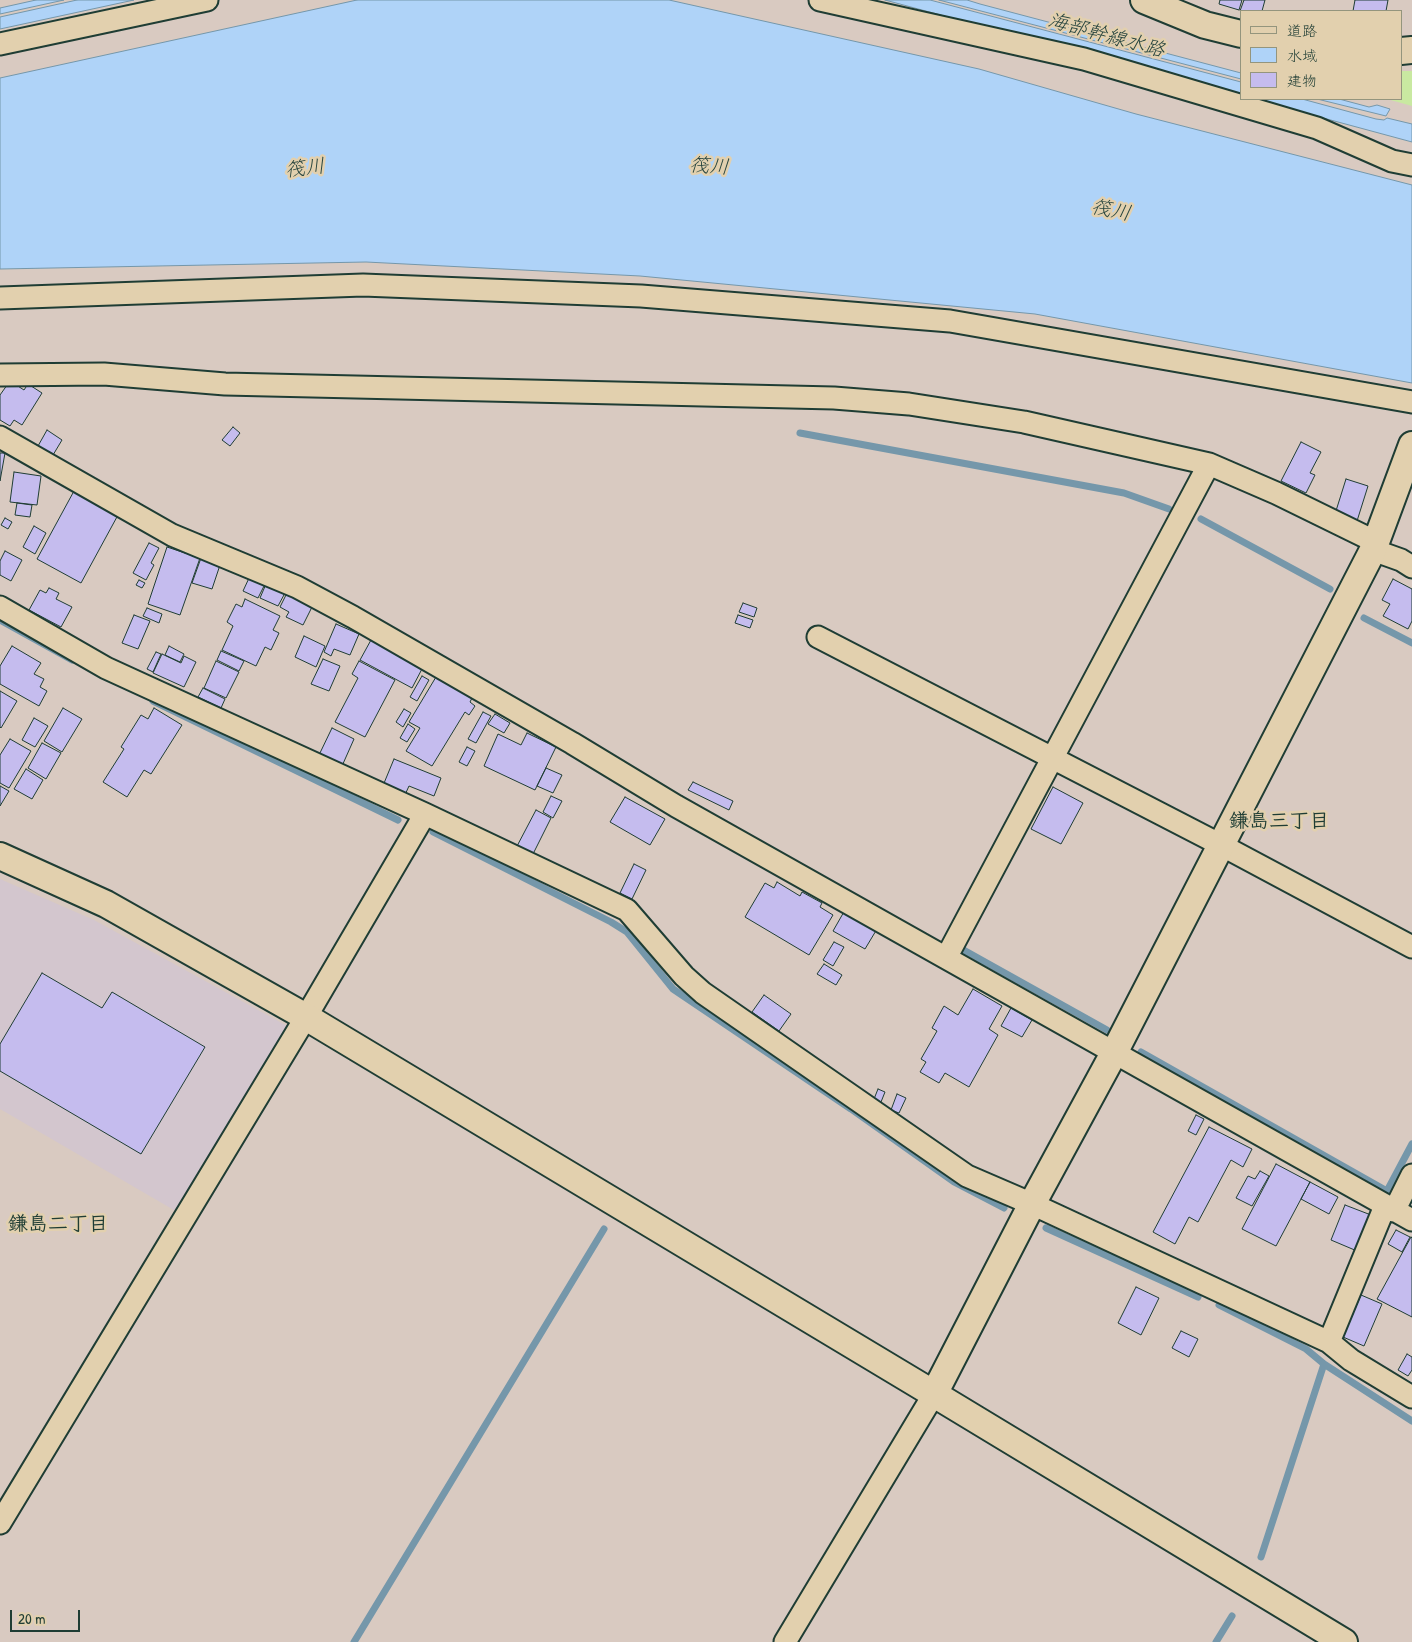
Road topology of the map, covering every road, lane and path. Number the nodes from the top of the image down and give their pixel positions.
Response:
1 (207, 0) edge
2 (820, 0) edge
3 (1144, 0) edge
4 (1240, 34) edge
5 (0, 44) edge
6 (1412, 165) edge
7 (0, 298) edge
8 (0, 375) edge
9 (1412, 402) edge
10 (0, 437) edge
11 (1412, 444) edge
12 (1209, 464) junction
13 (1375, 546) junction
14 (1412, 567) edge
15 (0, 607) edge
16 (818, 637) dead end
17 (1052, 758) junction
18 (425, 814) junction
19 (1221, 845) junction
20 (0, 856) edge
21 (1412, 947) edge
22 (946, 958) junction
23 (306, 1017) junction
24 (1114, 1053) junction
25 (1412, 1174) edge
26 (1032, 1204) junction
27 (1397, 1212) edge
28 (1329, 1342) junction
29 (934, 1394) junction
30 (1412, 1397) edge
31 (0, 1523) edge
32 (784, 1642) edge
33 (1344, 1642) edge

1 - 5 street
2 - 6 street
3 - 4 street
7 - 9 street
8 - 12 street
10 - 22 street
11 - 13 street
12 - 13 street
12 - 17 street
13 - 14 street
13 - 19 street
15 - 18 street
16 - 17 street
17 - 19 street
17 - 22 street
18 - 23 street
18 - 26 street
19 - 21 street
19 - 24 street
20 - 23 street
22 - 24 street
23 - 29 street
23 - 31 street
24 - 26 street
24 - 27 street
25 - 27 street
26 - 28 street
26 - 29 street
27 - 28 street
28 - 30 street
29 - 32 street
29 - 33 street

